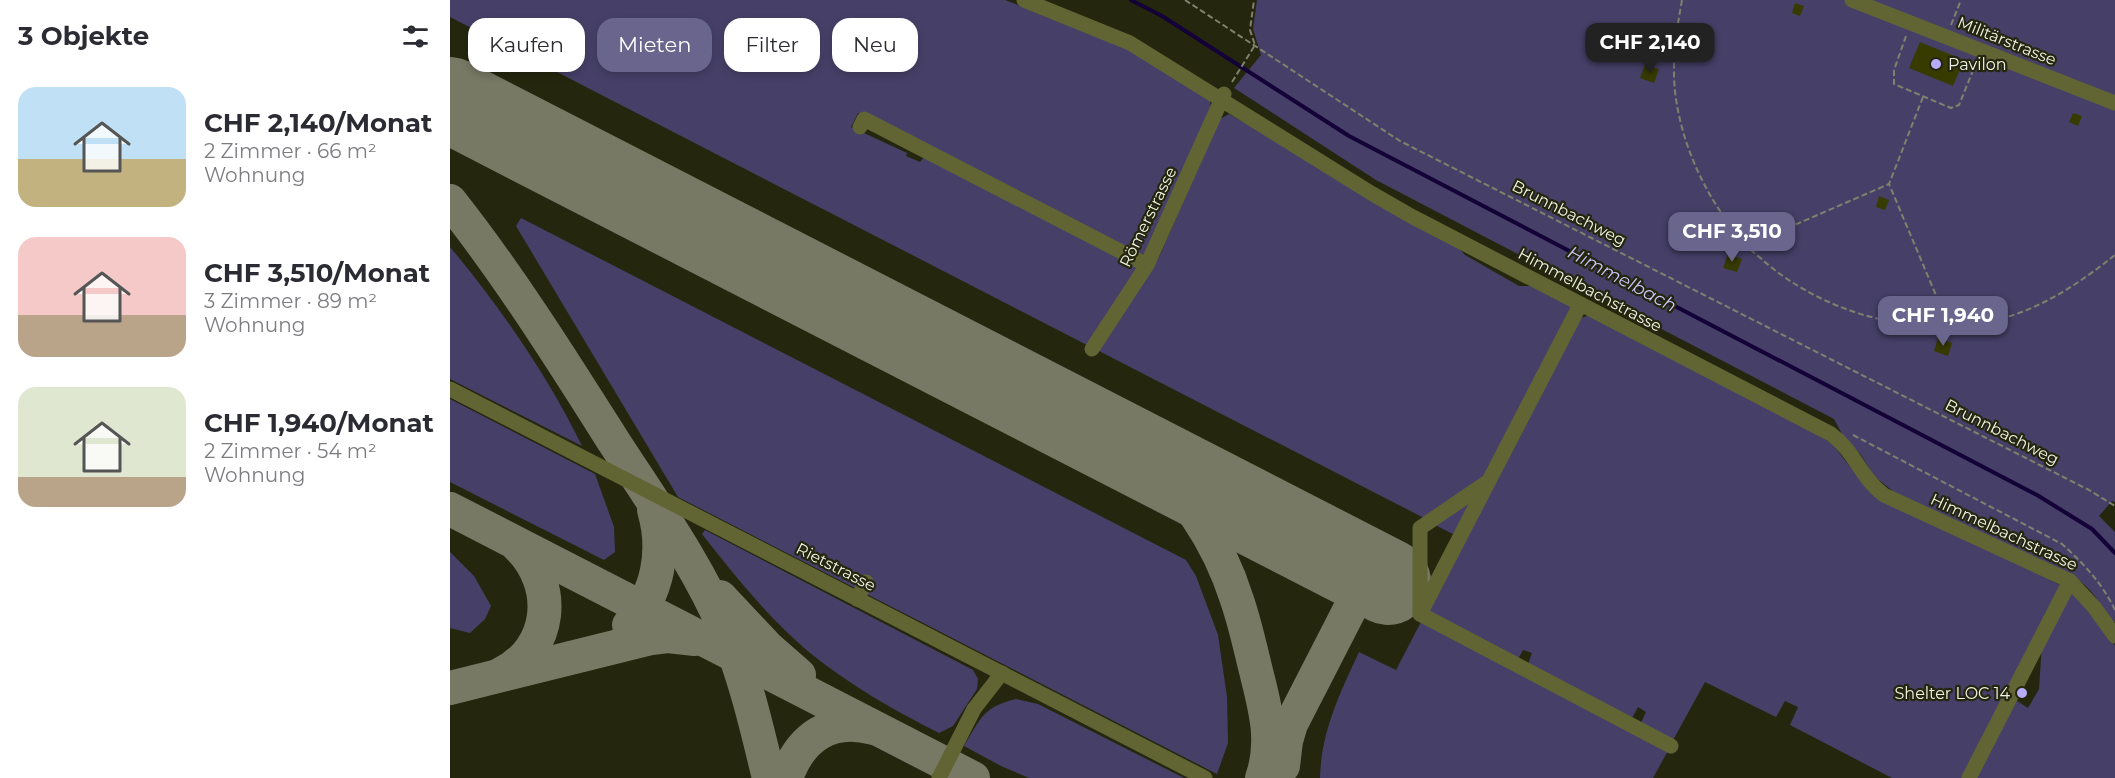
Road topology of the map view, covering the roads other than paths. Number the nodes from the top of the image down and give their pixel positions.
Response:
1 (1024, 0) edge
2 (1852, 0) edge
3 (1222, 98) junction
4 (2115, 104) edge
5 (860, 127) dead end
6 (1147, 265) junction
7 (1580, 304) junction
8 (1092, 349) dead end
9 (450, 389) edge
10 (1486, 483) junction
11 (2070, 581) junction
12 (866, 582) dead end
13 (857, 599) junction
14 (1420, 614) junction
15 (2115, 636) edge
16 (1002, 673) junction
17 (1671, 746) dead end
18 (939, 778) edge
19 (1205, 778) edge
20 (1969, 778) edge

1 - 3 street, Himmelbachstrasse
2 - 4 street, Militärstrasse
3 - 6 street, Römerstrasse
3 - 7 street, Himmelbachstrasse
5 - 6 street
6 - 8 street, Römerstrasse
7 - 10 street
7 - 11 street, Himmelbachstrasse
9 - 13 street, Rietstrasse
10 - 14 street
10 - 14 street
11 - 15 street, Himmelbachstrasse
11 - 20 street
12 - 13 street
13 - 16 street, Rietstrasse
14 - 17 street
16 - 18 street
16 - 19 street, Rietstrasse

